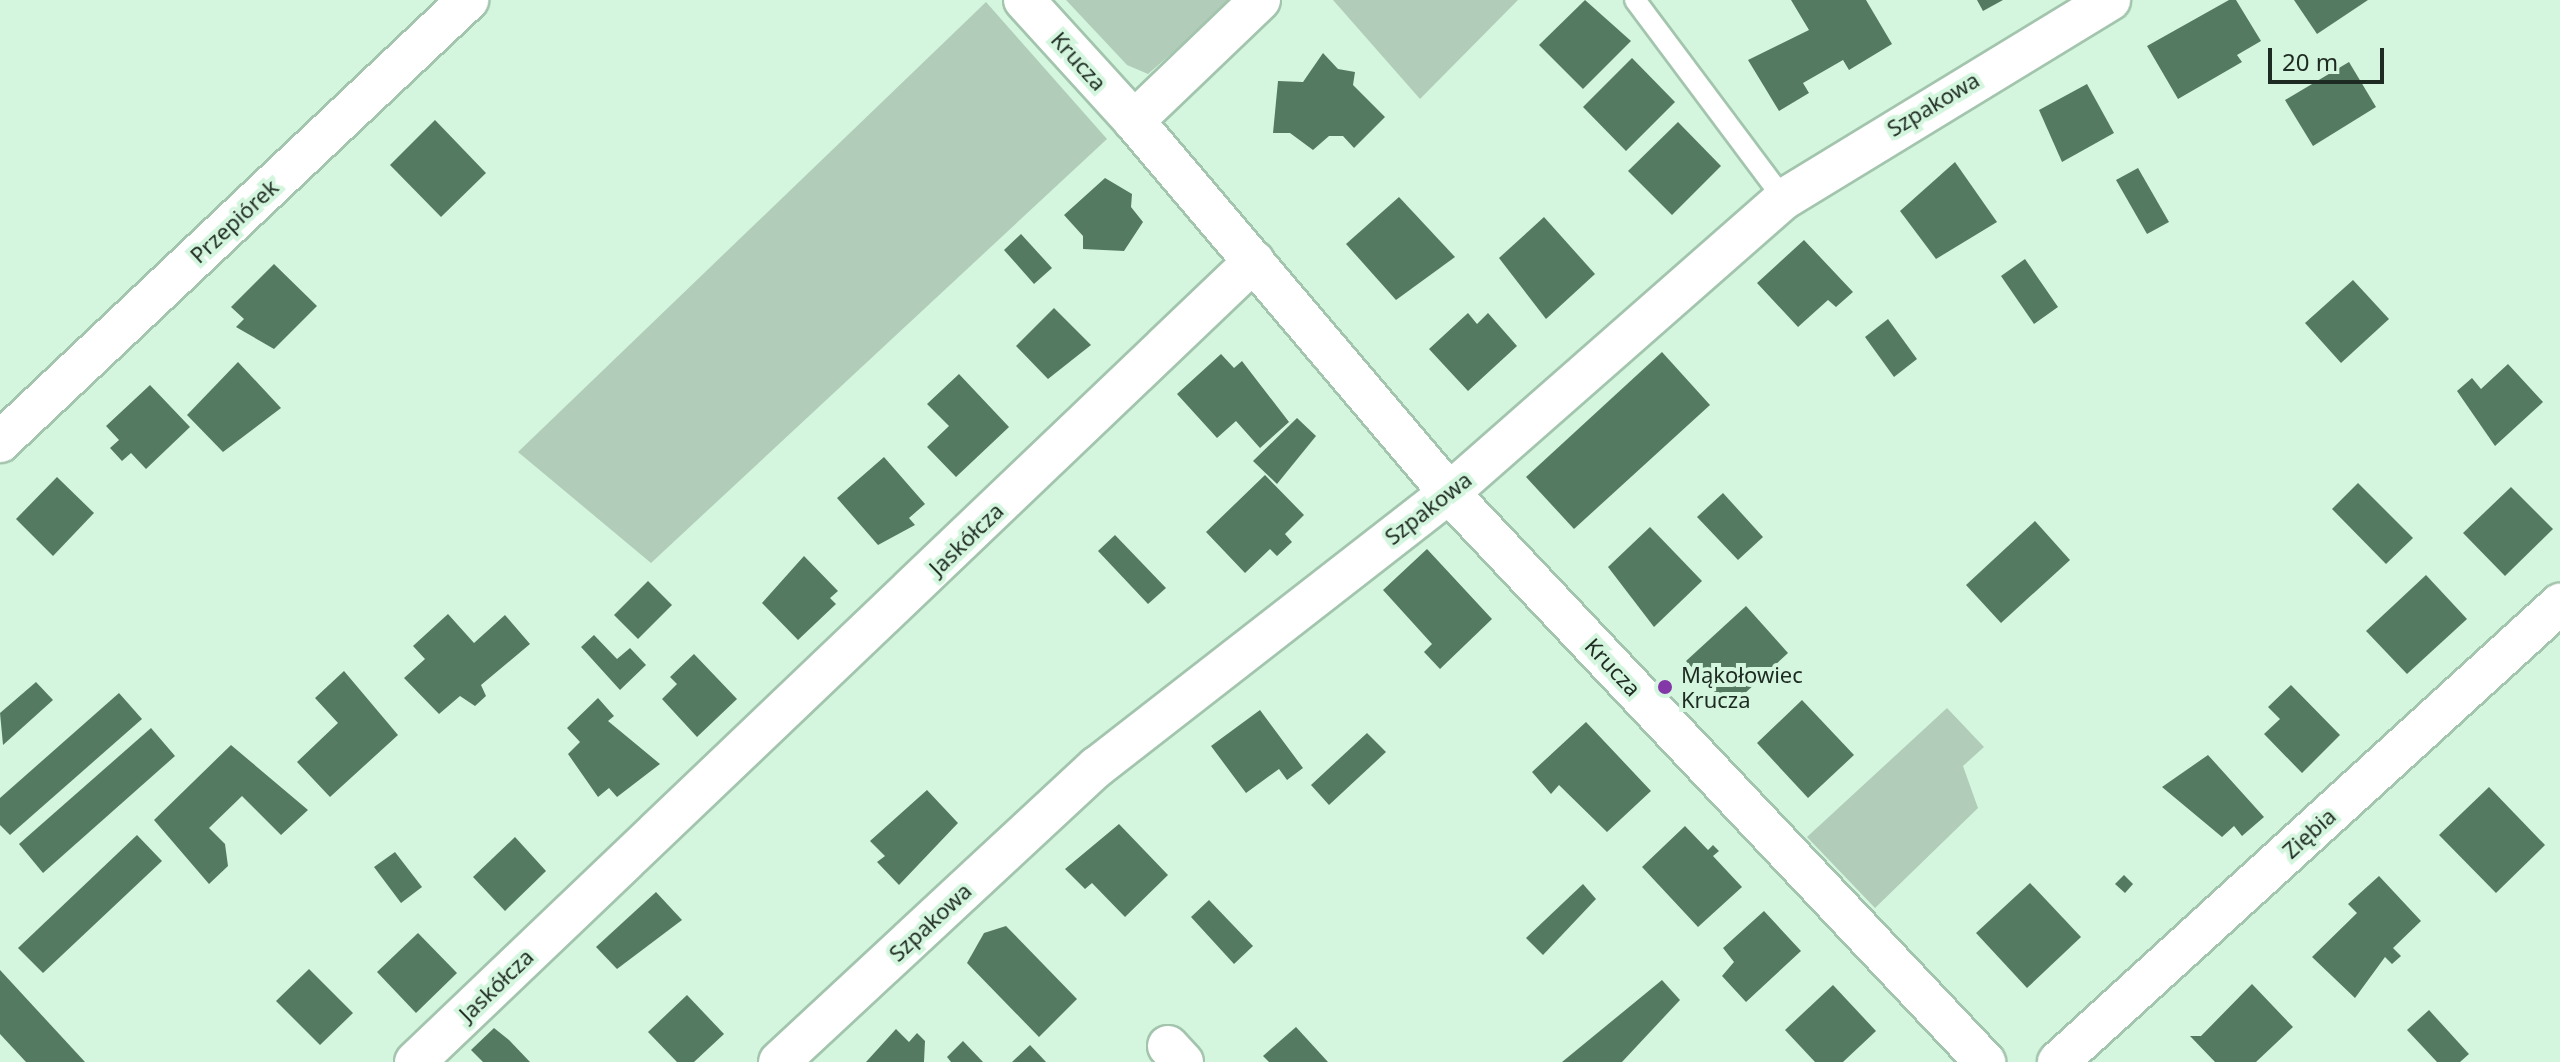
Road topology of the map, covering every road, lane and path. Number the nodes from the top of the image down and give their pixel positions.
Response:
1 (468, 0) edge
2 (1024, 0) edge
3 (1260, 0) edge
4 (1635, 0) edge
5 (2110, 0) edge
6 (1134, 121) junction
7 (1784, 199) junction
8 (1254, 261) junction
9 (0, 442) edge
10 (1449, 493) junction
11 (2560, 604) edge
12 (2074, 1057) edge
13 (415, 1062) edge
14 (779, 1062) edge
15 (1985, 1062) edge

1 - 9 street, Przepiórek
2 - 6 street, Krucza
3 - 6 street
4 - 7 lane
5 - 7 street, Szpakowa
6 - 8 street
7 - 10 street, Szpakowa
8 - 10 street, Krucza
8 - 13 street, Jaskółcza
10 - 14 street, Szpakowa
10 - 15 street, Krucza
11 - 12 street, Ziębia

